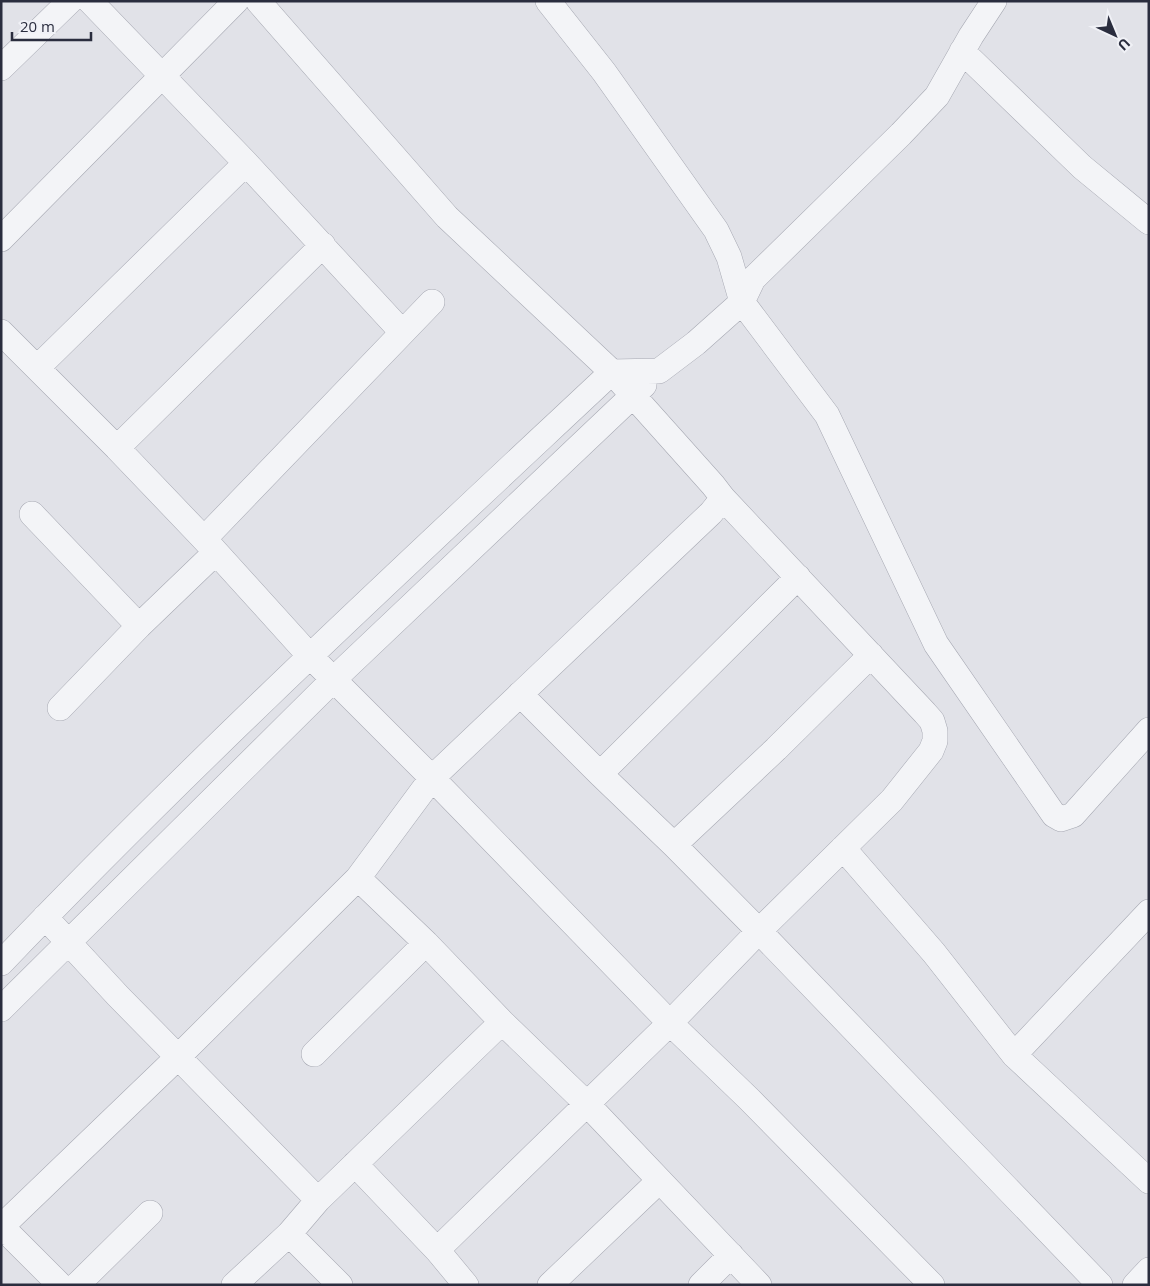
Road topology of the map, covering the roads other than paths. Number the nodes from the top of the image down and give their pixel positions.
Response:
1 (70, 1) edge
2 (90, 1) edge
3 (236, 1) edge
4 (258, 1) edge
5 (548, 1) edge
6 (994, 1) edge
7 (962, 51) junction
8 (1, 68) edge
9 (163, 76) junction
10 (246, 163) junction
11 (1149, 222) edge
12 (1, 239) edge
13 (323, 245) junction
14 (432, 302) dead end
15 (742, 302) junction
16 (1, 332) edge
17 (402, 332) junction
18 (37, 368) junction
19 (659, 371) junction
20 (612, 372) junction
21 (633, 395) junction
22 (117, 448) junction
23 (723, 498) junction
24 (32, 514) dead end
25 (210, 546) junction
26 (798, 577) junction
27 (139, 626) junction
28 (309, 655) junction
29 (871, 655) junction
30 (334, 679) junction
31 (520, 694) junction
32 (60, 708) dead end
33 (1149, 730) edge
34 (600, 774) junction
35 (432, 778) junction
36 (674, 845) junction
37 (844, 848) junction
38 (358, 878) junction
39 (1149, 912) edge
40 (45, 917) junction
41 (759, 932) junction
42 (68, 942) junction
43 (426, 943) junction
44 (1, 963) edge
45 (1, 1009) edge
46 (502, 1022) junction
47 (670, 1023) junction
48 (314, 1054) dead end
49 (1014, 1055) junction
50 (178, 1057) junction
51 (588, 1104) junction
52 (355, 1164) junction
53 (659, 1181) junction
54 (1149, 1181) edge
55 (318, 1200) junction
56 (150, 1213) dead end
57 (1, 1229) edge
58 (289, 1234) junction
59 (437, 1250) junction
60 (731, 1255) junction
61 (1149, 1270) edge
62 (60, 1285) edge
63 (77, 1285) edge
64 (234, 1285) edge
65 (340, 1285) edge
66 (466, 1285) edge
67 (550, 1285) edge
68 (701, 1285) edge
69 (759, 1285) edge
70 (932, 1285) edge
71 (1100, 1285) edge
72 (1135, 1285) edge

1 - 8 street
2 - 9 street
3 - 9 street
4 - 20 street
5 - 15 street
6 - 7 street
7 - 11 street
7 - 15 street
9 - 10 street
9 - 12 street
10 - 13 street
10 - 18 street
13 - 17 street
13 - 22 street
14 - 17 street
15 - 19 street
15 - 33 street
16 - 18 street
17 - 25 street
18 - 22 street
19 - 20 street
19 - 21 street
20 - 21 street
20 - 28 street
21 - 23 street
21 - 30 street
22 - 25 street
23 - 26 street
23 - 31 street
24 - 27 street
25 - 27 street
25 - 28 street
26 - 29 street
26 - 34 street
27 - 32 street
28 - 30 street
28 - 40 street
29 - 36 street
29 - 37 street
30 - 35 street
30 - 42 street
31 - 34 street
31 - 35 street
34 - 36 street
35 - 38 street
35 - 47 street
36 - 41 street
37 - 41 street
37 - 49 street
38 - 43 street
38 - 50 street
39 - 49 street
40 - 42 street
40 - 44 street
41 - 47 street
41 - 71 street
42 - 45 street
42 - 50 street
43 - 46 street
43 - 48 street
46 - 51 street
46 - 52 street
47 - 51 street
47 - 70 street
49 - 54 street
50 - 55 street
50 - 57 street
51 - 53 street
51 - 59 street
52 - 55 street
52 - 59 street
53 - 60 street
53 - 67 street
55 - 58 street
56 - 63 street
57 - 62 street
58 - 64 street
58 - 65 street
59 - 66 street
60 - 68 street
60 - 69 street
61 - 72 street

